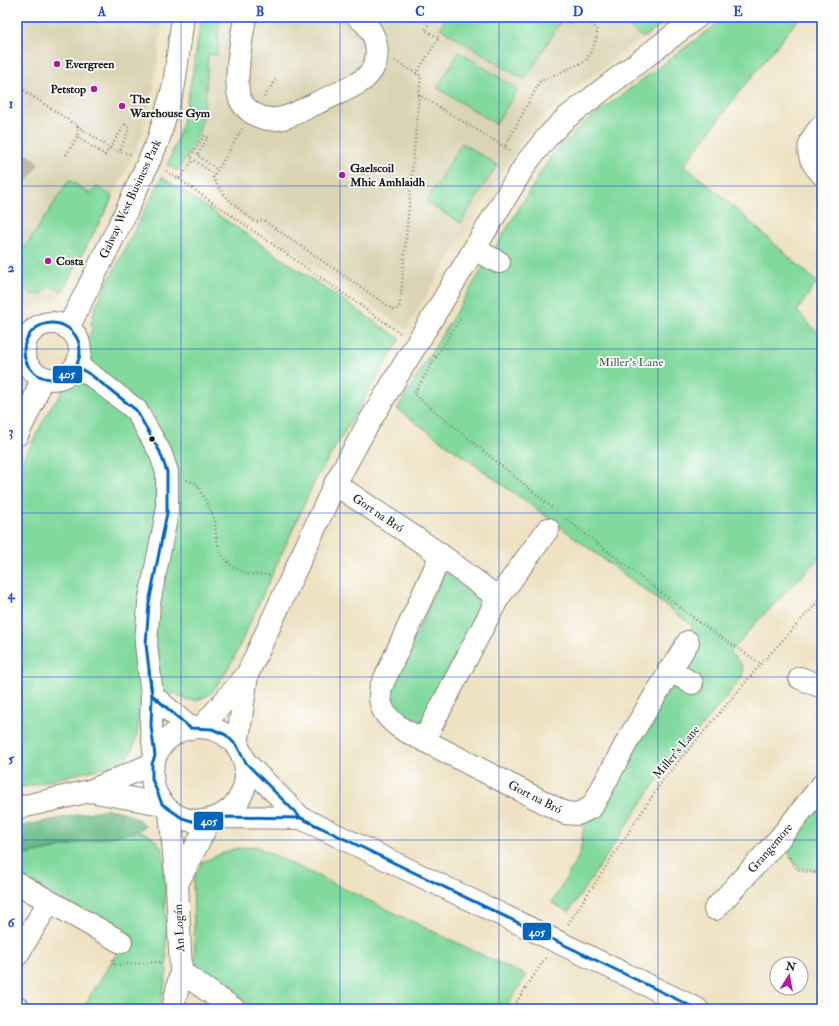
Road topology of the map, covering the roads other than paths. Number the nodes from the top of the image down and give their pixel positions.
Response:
1 (183, 17) edge
2 (244, 17) edge
3 (358, 17) edge
4 (697, 17) edge
5 (822, 126) edge
6 (822, 174) edge
7 (475, 250) junction
8 (499, 262) dead end
9 (68, 328) junction
10 (76, 366) junction
11 (42, 377) junction
12 (17, 435) edge
13 (335, 484) junction
14 (556, 519) road end
15 (441, 555) junction
16 (498, 598) junction
17 (688, 642) dead end
18 (669, 670) junction
19 (247, 675) junction
20 (800, 678) dead end
21 (692, 683) dead end
22 (822, 687) edge
23 (152, 695) junction
24 (196, 728) junction
25 (424, 740) junction
26 (241, 754) junction
27 (154, 760) junction
28 (822, 786) edge
29 (90, 791) junction
30 (166, 807) junction
31 (17, 808) edge
32 (301, 818) junction
33 (214, 819) junction
34 (17, 883) edge
35 (177, 884) junction
36 (49, 902) junction
37 (715, 910) dead end
38 (121, 942) road end
39 (17, 955) edge
40 (181, 966) junction
41 (173, 1009) edge
42 (234, 1009) edge
43 (697, 1009) edge

1 - 9 street, Galway West Business Park
2 - 3 street
4 - 7 street
5 - 6 street
7 - 8 street
7 - 13 street
9 - 10 street
9 - 11 street
10 - 11 street
10 - 23 street
11 - 12 street
13 - 15 street, Gort na Bró
13 - 19 street
14 - 16 street
15 - 16 street, Gort na Bró
15 - 25 street, Gort na Bró
16 - 25 street
17 - 18 street, Gort na Bró
18 - 21 street
18 - 25 street, Gort na Bró
19 - 24 street
19 - 26 street
20 - 22 street
23 - 24 street
23 - 27 street
24 - 26 street
24 - 27 street
26 - 32 street
26 - 33 street
27 - 29 street
27 - 30 street
28 - 37 street, Grangemore
29 - 30 street
29 - 31 street
30 - 33 street
30 - 35 street, An Logán
32 - 33 street
32 - 43 street
33 - 35 street, An Logán
34 - 36 street
35 - 40 street, An Logán
36 - 38 street
36 - 39 street
40 - 41 street, An Logán
40 - 42 street

